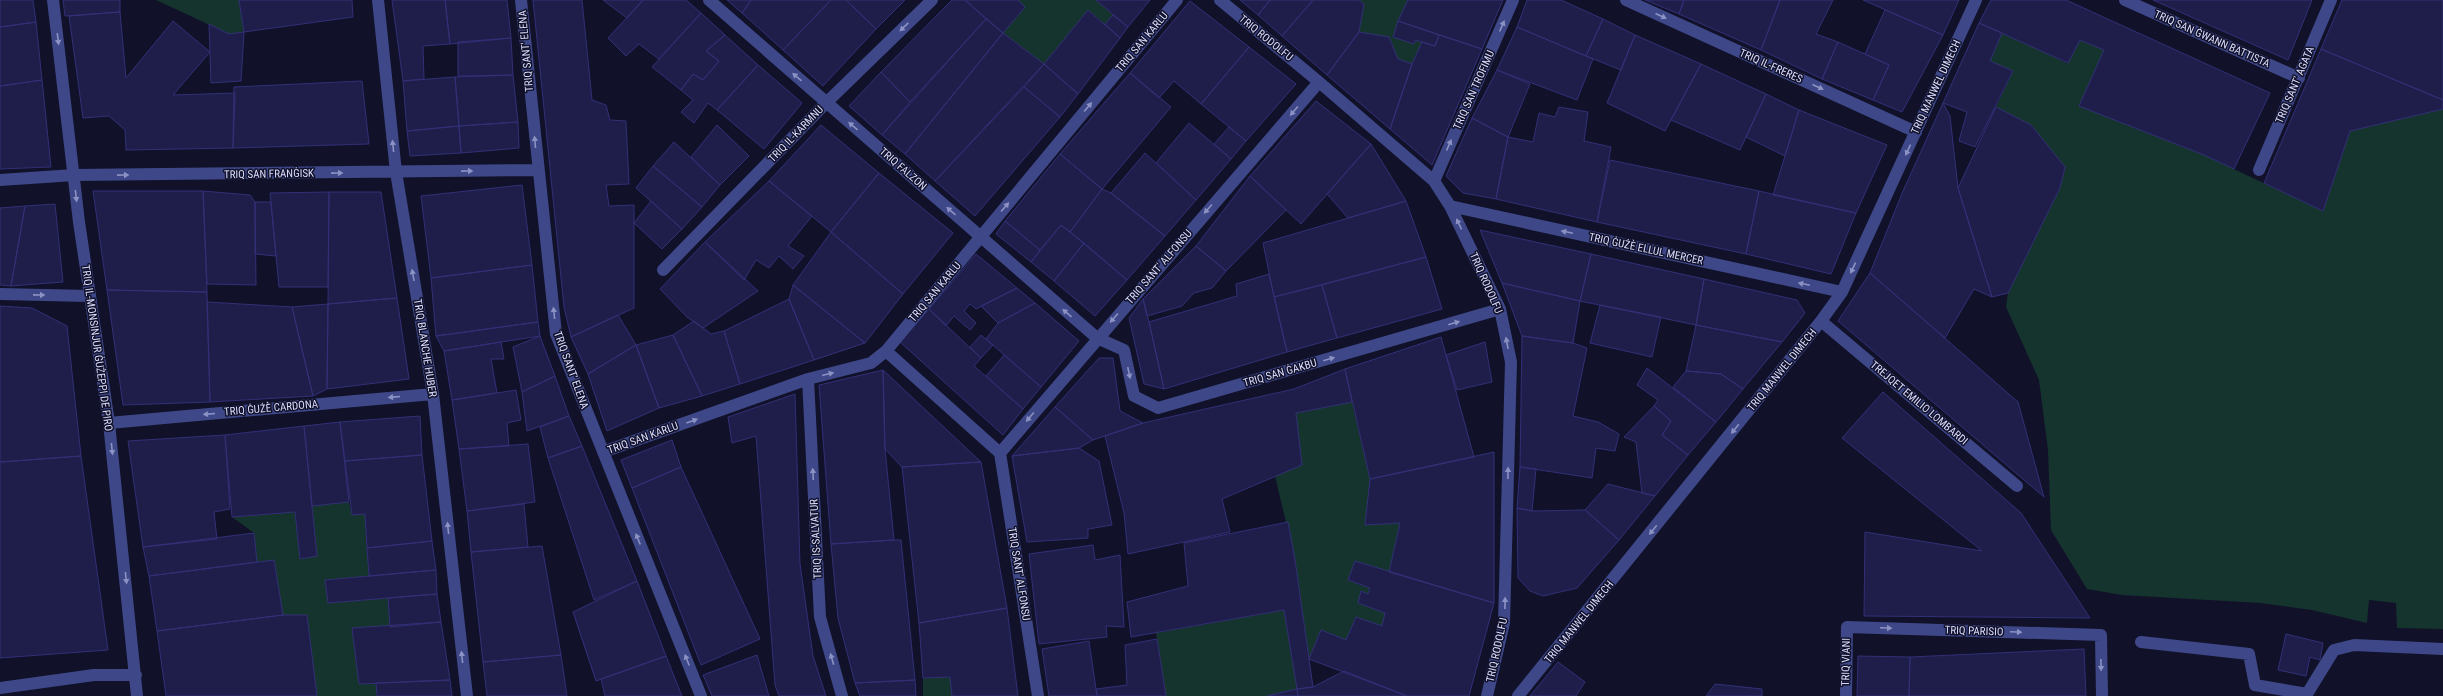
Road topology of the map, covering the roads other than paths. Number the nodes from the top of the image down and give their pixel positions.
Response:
1 (53, 0) edge
2 (378, 0) edge
3 (521, 0) edge
4 (709, 0) edge
5 (932, 0) edge
6 (1177, 0) edge
7 (1220, 0) edge
8 (1514, 0) edge
9 (1626, 0) edge
10 (1976, 0) edge
11 (2125, 0) edge
12 (2331, 0) edge
13 (2299, 78) junction
14 (1319, 82) junction
15 (826, 103) junction
16 (1916, 132) junction
17 (537, 170) junction
18 (2258, 170) dead end
19 (396, 172) junction
20 (74, 175) junction
21 (0, 180) edge
22 (1434, 181) junction
23 (1450, 206) junction
24 (980, 237) junction
25 (663, 270) dead end
26 (1842, 292) junction
27 (0, 294) edge
28 (90, 296) junction
29 (1500, 309) junction
30 (1821, 321) junction
31 (1097, 338) junction
32 (886, 351) junction
33 (808, 379) junction
34 (433, 394) junction
35 (109, 423) junction
36 (603, 452) junction
37 (1000, 453) junction
38 (2017, 486) dead end
39 (1847, 627) joint
40 (2141, 642) dead end
41 (2443, 649) edge
42 (136, 675) junction
43 (0, 688) edge
44 (137, 696) edge
45 (467, 696) edge
46 (701, 696) edge
47 (842, 696) edge
48 (1038, 696) edge
49 (1487, 696) edge
50 (1518, 696) edge
51 (1846, 696) edge
52 (2102, 696) edge

1 -> 20 street, TRIQ IL-MONSINJUR ĠUŻEPPI DE PIRO
19 -> 2 street, TRIQ BLANCHE HUBER
17 -> 3 street, TRIQ SANT' ELENA
15 -> 4 street, TRIQ FALZON
5 -> 15 street, TRIQ IL-KARMNU
24 -> 6 street, TRIQ SAN KARLU
7 - 14 street, TRIQ RODOLFU
22 -> 8 street, TRIQ SAN TROFIMU
9 -> 16 street, TRIQ IL-FRERES
10 - 16 street, TRIQ MANWEL DIMECH
11 - 13 street, TRIQ SAN ĠWANN BATTISTA
12 - 13 street, TRIQ SANT' AGATA
13 - 18 street, TRIQ SANT' AGATA
14 - 22 street, TRIQ RODOLFU
14 -> 31 street, TRIQ SANT' ALFONSU
24 -> 15 street, TRIQ FALZON
15 - 25 street, TRIQ IL-KARMNU
16 -> 26 street, TRIQ MANWEL DIMECH
19 -> 17 street, TRIQ SAN FRANĠISK
36 -> 17 street, TRIQ SANT' ELENA
20 -> 19 street, TRIQ SAN FRANĠISK
34 -> 19 street, TRIQ BLANCHE HUBER
20 - 21 street, TRIQ SAN FRANĠISK
20 -> 28 street, TRIQ IL-MONSINJUR ĠUŻEPPI DE PIRO
22 - 23 street, TRIQ RODOLFU
26 -> 23 street, TRIQ ĠUŻÈ ELLUL MERCER
29 -> 23 street, TRIQ RODOLFU
31 -> 24 street, TRIQ FALZON
24 - 32 street, TRIQ SAN KARLU
26 - 30 street, TRIQ MANWEL DIMECH
27 -> 28 street
28 - 35 street, TRIQ IL-MONSINJUR ĠUŻEPPI DE PIRO
31 -> 29 street, TRIQ SAN ĠAKBU
49 -> 29 street, TRIQ RODOLFU
30 - 38 street, TREJQET EMILIO LOMBARDI
30 -> 50 street, TRIQ MANWEL DIMECH
31 -> 37 street, TRIQ SANT' ALFONSU
33 -> 32 street, TRIQ SAN KARLU
32 - 37 street
36 -> 33 street, TRIQ SAN KARLU
47 -> 33 street, TRIQ IS-SALVATUR
34 -> 35 street, TRIQ ĠUŻÈ CARDONA
45 -> 34 street, TRIQ BLANCHE HUBER
35 -> 42 street, TRIQ IL-MONSINJUR ĠUŻEPPI DE PIRO
46 -> 36 street, TRIQ SANT' ELENA
37 - 48 street, TRIQ SANT' ALFONSU
39 - 51 street, TRIQ VIANI
39 -> 52 street, TRIQ PARISIO
40 - 41 street
42 - 43 street
42 - 44 street, TRIQ IL-MONSINJUR ĠUŻEPPI DE PIRO

